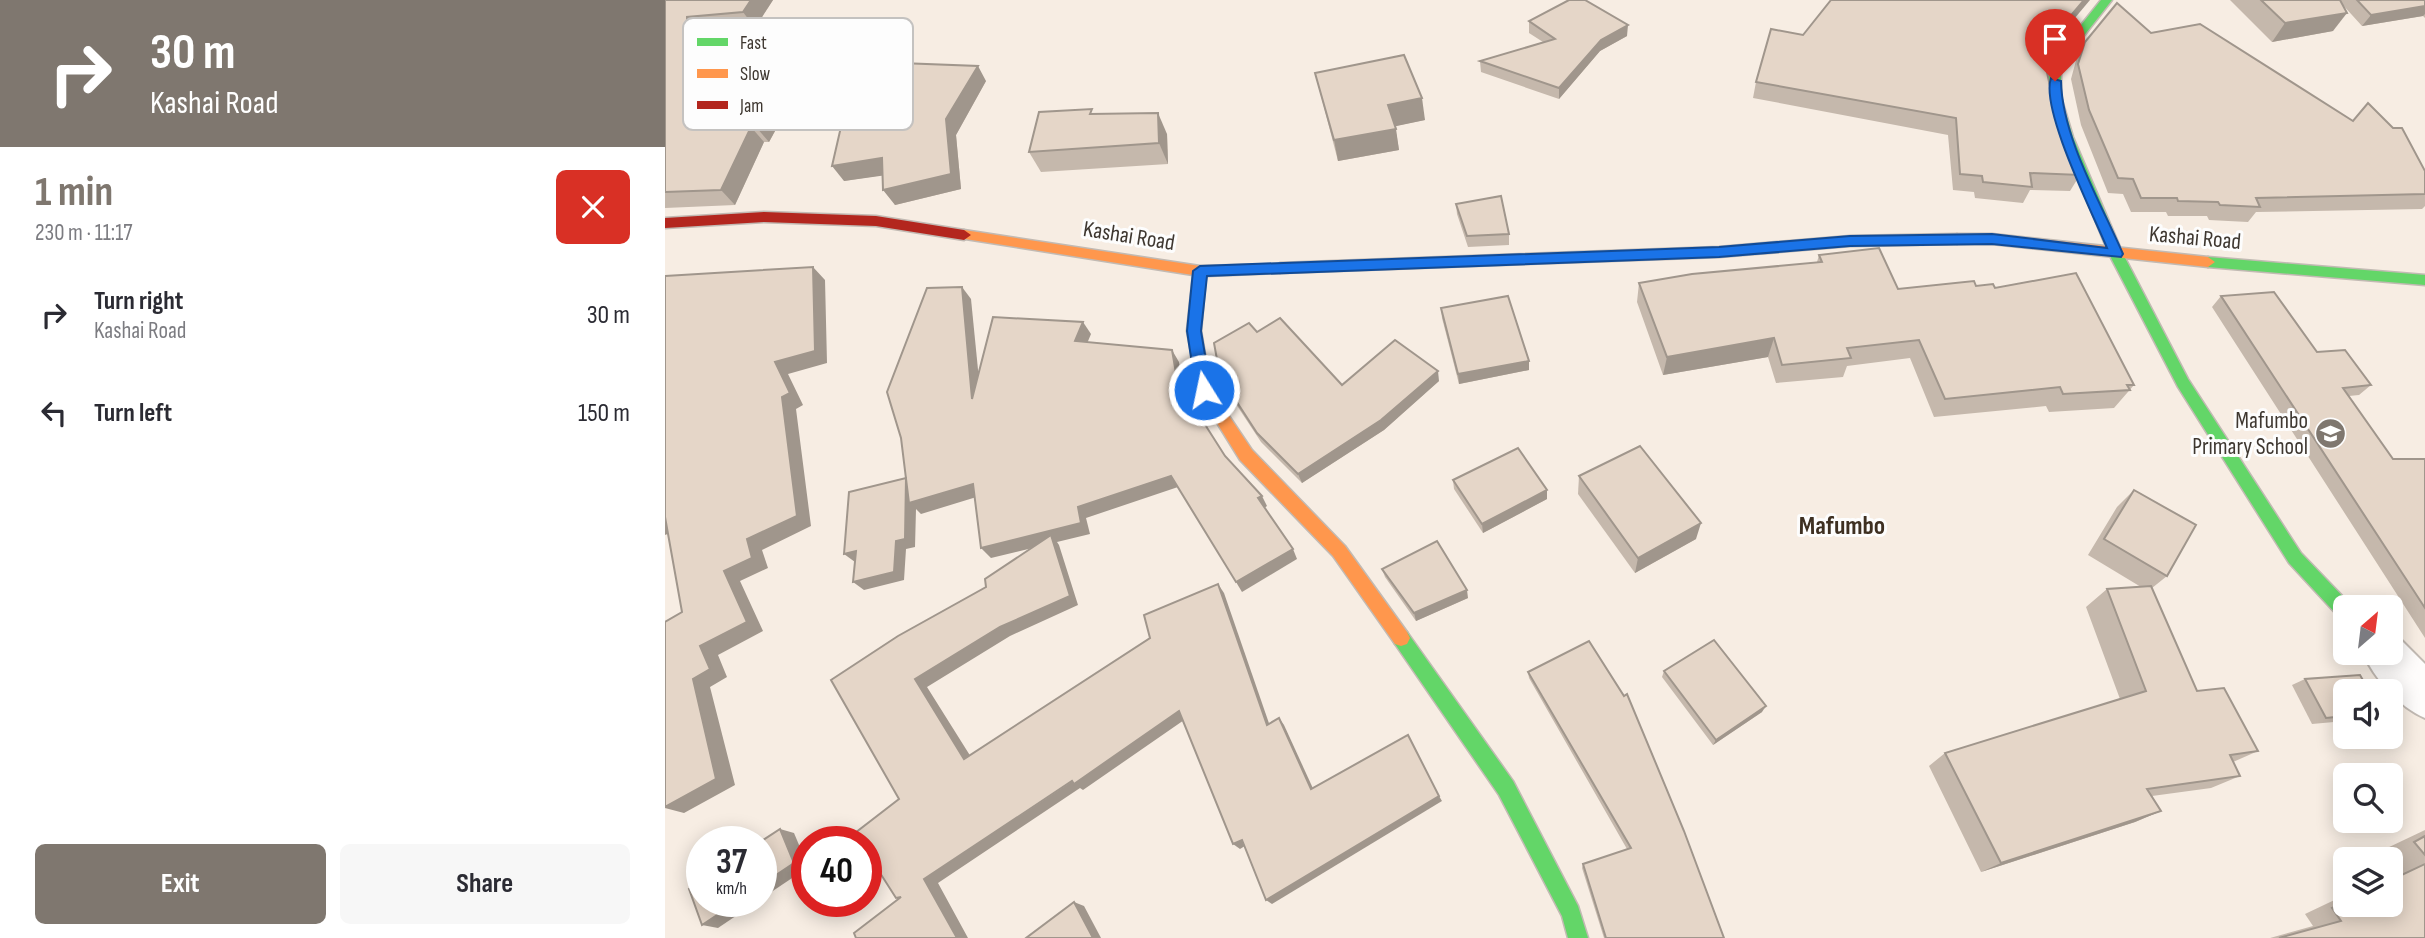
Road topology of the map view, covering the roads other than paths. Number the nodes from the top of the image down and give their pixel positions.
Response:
1 (2107, 0) edge
2 (665, 223) edge
3 (2116, 254) junction
4 (1200, 271) junction
5 (2425, 280) edge
6 (2333, 598) edge
7 (2396, 665) edge
8 (2425, 695) edge
9 (1578, 938) edge

1 - 3 street
2 - 4 street, Kashai Road
3 - 4 street, Kashai Road
3 - 5 street, Kashai Road
3 - 6 street
4 - 9 street
7 - 8 street

